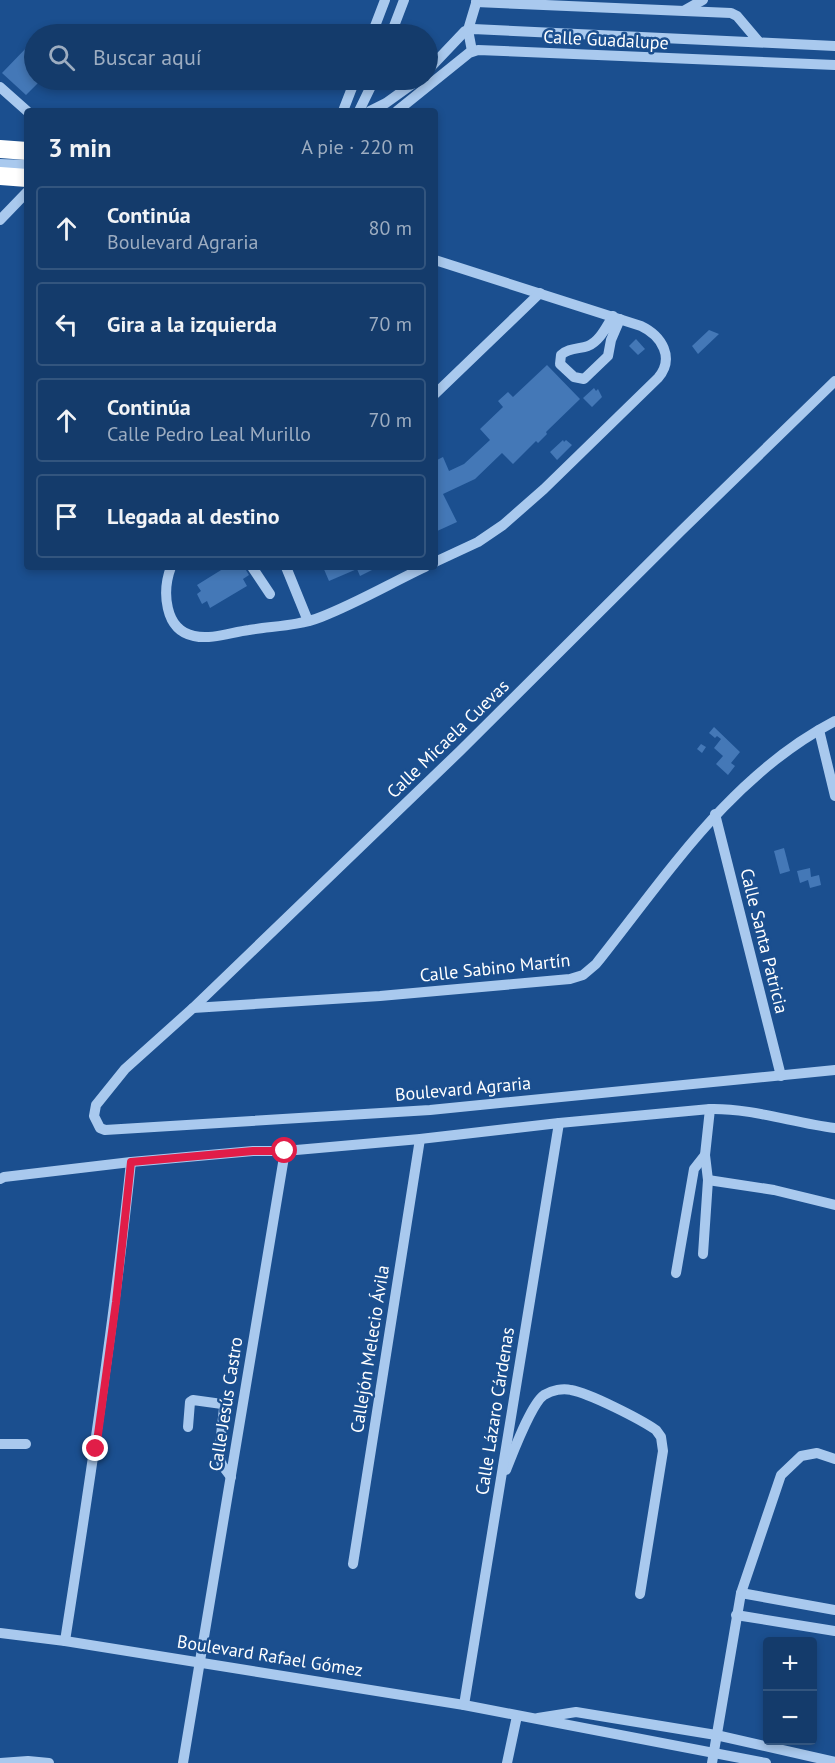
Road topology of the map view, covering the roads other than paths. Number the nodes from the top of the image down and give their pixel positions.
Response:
1 (385, 0) edge
2 (404, 0) edge
3 (703, 0) edge
4 (477, 1) edge
5 (601, 4) edge
6 (684, 10) junction
7 (376, 24) edge
8 (395, 24) edge
9 (468, 30) junction
10 (759, 42) junction
11 (835, 46) edge
12 (472, 51) junction
13 (438, 59) edge
14 (835, 65) edge
15 (438, 78) edge
16 (0, 87) edge
17 (350, 90) edge
18 (369, 90) edge
19 (404, 90) edge
20 (423, 90) edge
21 (24, 108) edge
22 (344, 108) edge
23 (360, 108) edge
24 (376, 108) edge
25 (401, 108) edge
26 (24, 152) edge
27 (1, 163) edge
28 (24, 165) edge
29 (24, 176) edge
30 (24, 195) edge
31 (0, 220) edge
32 (438, 261) edge
33 (540, 293) junction
34 (616, 317) junction
35 (835, 381) edge
36 (438, 391) edge
37 (438, 561) edge
38 (170, 570) edge
39 (254, 570) edge
40 (287, 570) edge
41 (419, 570) edge
42 (270, 594) dead end
43 (308, 621) junction
44 (835, 722) edge
45 (819, 730) junction
46 (835, 796) edge
47 (715, 814) junction
48 (193, 1008) junction
49 (835, 1070) edge
50 (780, 1076) junction
51 (710, 1109) junction
52 (559, 1123) junction
53 (96, 1124) joint
54 (835, 1128) edge
55 (420, 1139) junction
56 (285, 1151) junction
57 (705, 1155) junction
58 (131, 1162) junction
59 (0, 1179) edge
60 (708, 1180) junction
61 (835, 1205) edge
62 (703, 1254) dead end
63 (676, 1273) dead end
64 (188, 1427) dead end
65 (0, 1444) edge
66 (27, 1444) dead end
67 (835, 1445) edge
68 (834, 1458) edge
69 (231, 1477) junction
70 (500, 1483) junction
71 (353, 1564) dead end
72 (741, 1593) junction
73 (640, 1594) dead end
74 (835, 1610) edge
75 (736, 1615) junction
76 (835, 1631) edge
77 (0, 1633) edge
78 (65, 1641) junction
79 (201, 1662) junction
80 (464, 1705) junction
81 (517, 1716) junction
82 (533, 1719) junction
83 (716, 1735) junction
84 (713, 1758) edge
85 (835, 1762) edge
86 (0, 1763) edge
87 (49, 1763) edge
88 (183, 1763) edge
89 (507, 1763) edge
90 (766, 1763) edge

1 - 7 street
2 - 8 street
3 - 6 street
4 - 5 street
4 - 9 street
5 - 6 street
6 - 10 street
9 - 10 street, Calle Guadalupe
9 - 12 street
9 - 13 street
10 - 11 street, Calle Guadalupe
12 - 14 street, Calle Guadalupe
12 - 15 street
16 - 21 street
17 - 22 street
18 - 23 street
19 - 24 street
20 - 25 street
26 - 27 highway
27 - 28 street
27 - 29 highway
30 - 31 street
32 - 33 street
33 - 34 street
33 - 36 street
34 - 34 street
34 - 37 street
35 - 48 street, Calle Micaela Cuevas
38 - 43 street
39 - 42 street
40 - 43 street
41 - 43 street
44 - 45 street, Calle Sabino Martín
45 - 46 street
45 - 47 street, Calle Sabino Martín
47 - 48 street, Calle Sabino Martín
47 - 50 street, Calle Santa Patricia
48 - 53 street, Calle Micaela Cuevas
49 - 50 street, Boulevard Agraria
50 - 53 street, Boulevard Agraria
51 - 52 street
51 - 54 street
51 - 57 street
52 - 55 street
52 - 70 street, Calle Lázaro Cárdenas
55 - 56 street
55 - 71 street, Callejón Melecio Ávila
56 - 58 street
56 - 69 street, Calle Jesús Castro
57 - 60 street
57 - 63 street
58 - 59 street
58 - 78 street
60 - 61 street
60 - 62 street
64 - 69 street
65 - 66 street
67 - 68 street
68 - 72 street
69 - 79 street, Calle Jesús Castro
70 - 73 street
70 - 80 street, Calle Lázaro Cárdenas
72 - 74 street
72 - 75 street
75 - 76 street
75 - 83 street
77 - 78 street, Boulevard Rafael Gómez
78 - 79 street, Boulevard Rafael Gómez
79 - 80 street, Boulevard Rafael Gómez
79 - 88 street, Calle Jesús Castro
80 - 81 street, Boulevard Rafael Gómez
81 - 82 street, Boulevard Rafael Gómez
81 - 89 street
82 - 83 street, Boulevard Rafael Gómez
82 - 84 street, Boulevard Rafael Gómez
83 - 84 street
83 - 85 street, Boulevard Rafael Gómez
84 - 90 street, Boulevard Rafael Gómez
86 - 87 street

